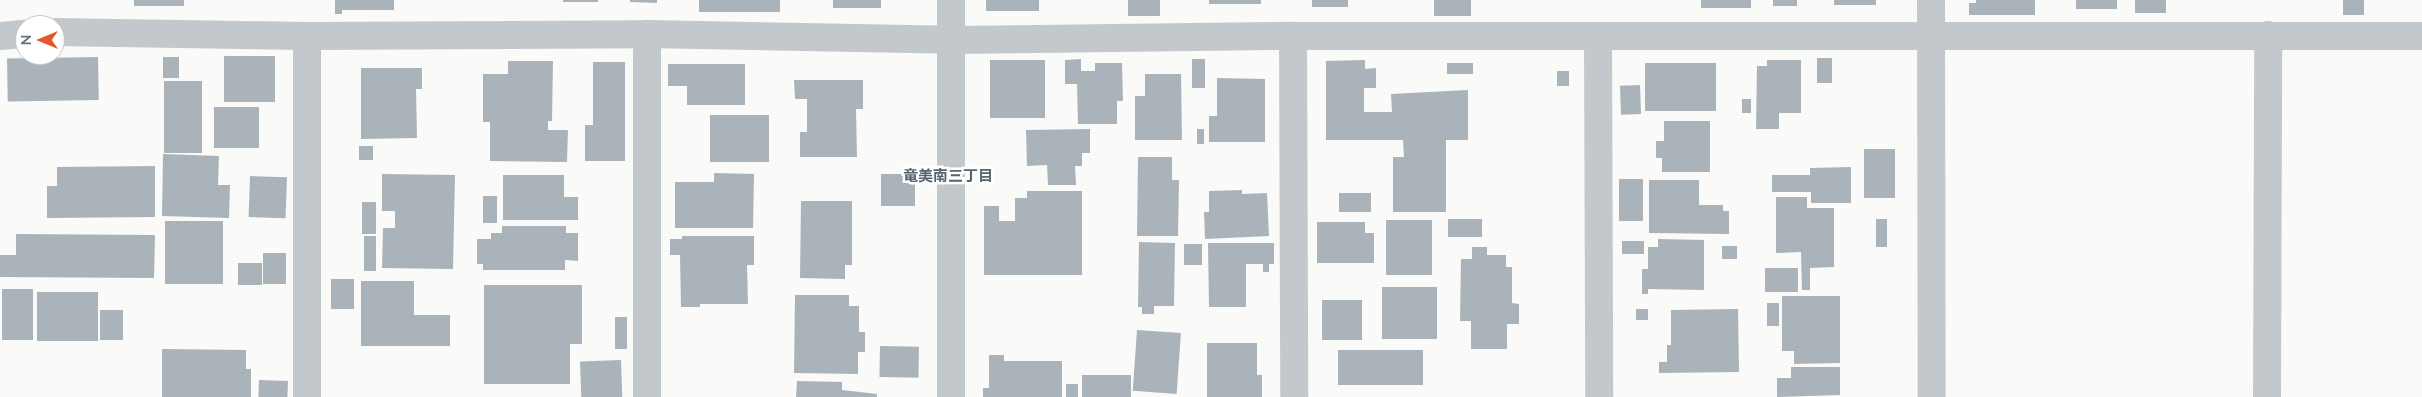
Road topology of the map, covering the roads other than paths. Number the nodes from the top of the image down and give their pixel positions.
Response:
1 (952, 0) edge
2 (1931, 0) edge
3 (65, 32) edge
4 (648, 34) junction
5 (1931, 34) junction
6 (15, 35) edge
7 (2268, 35) junction
8 (0, 36) edge
9 (308, 36) junction
10 (1293, 36) junction
11 (2422, 36) edge
12 (1598, 37) junction
13 (951, 40) junction
14 (307, 397) edge
15 (648, 397) edge
16 (951, 397) edge
17 (1294, 397) edge
18 (1599, 397) edge
19 (1932, 397) edge
20 (2267, 397) edge

1 - 13 street
2 - 5 street
3 - 9 street
4 - 9 street
4 - 13 street
4 - 15 street
5 - 7 street
5 - 12 street
5 - 19 street
6 - 8 street
7 - 11 street
7 - 20 street
9 - 14 street
10 - 12 street
10 - 13 street
10 - 17 street
12 - 18 street
13 - 16 street

